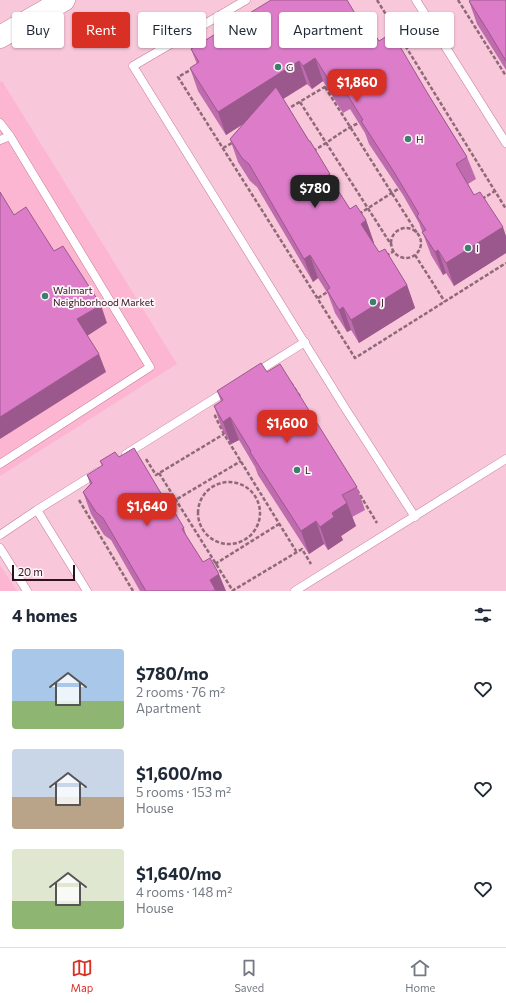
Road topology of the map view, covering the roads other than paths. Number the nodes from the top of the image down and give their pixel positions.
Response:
1 (64, 0) edge
2 (246, 0) edge
3 (416, 0) edge
4 (0, 37) edge
5 (0, 123) edge
6 (10, 136) junction
7 (0, 140) edge
8 (506, 143) edge
9 (305, 342) junction
10 (251, 375) edge
11 (238, 384) edge
12 (506, 459) edge
13 (117, 460) edge
14 (0, 464) edge
15 (104, 468) edge
16 (37, 510) junction
17 (415, 517) junction
18 (0, 535) edge
19 (0, 548) edge
20 (27, 591) edge
21 (88, 591) edge
22 (295, 591) edge

1 - 4 street
2 - 9 lane
3 - 8 lane
5 - 6 lane
6 - 7 lane
6 - 14 lane
9 - 10 lane
9 - 17 lane
11 - 13 lane
12 - 17 lane
15 - 16 lane
16 - 18 lane
16 - 21 lane
17 - 22 lane
19 - 20 lane

